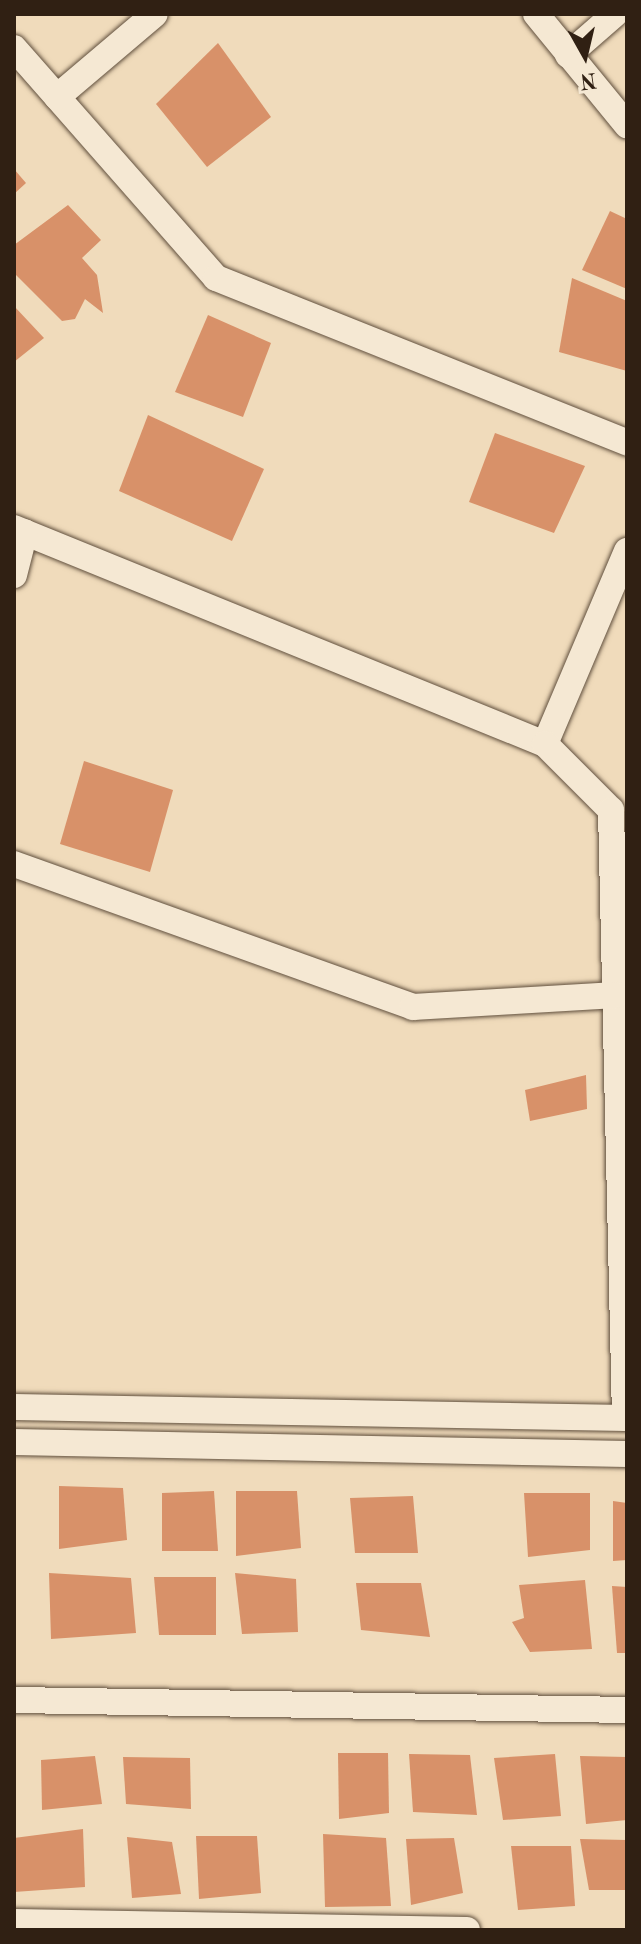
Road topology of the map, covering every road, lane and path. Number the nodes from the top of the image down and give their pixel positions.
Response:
1 (155, 14) edge
2 (536, 14) edge
3 (615, 14) edge
4 (14, 48) edge
5 (568, 55) junction
6 (57, 97) junction
7 (627, 125) edge
8 (627, 442) edge
9 (20, 530) edge
10 (627, 551) edge
11 (14, 575) edge
12 (545, 744) junction
13 (14, 864) edge
14 (616, 995) junction
15 (14, 1407) edge
16 (626, 1418) edge
17 (14, 1442) edge
18 (627, 1454) edge
19 (14, 1700) edge
20 (627, 1710) edge
21 (14, 1922) edge
22 (467, 1930) edge

1 - 6 street
2 - 5 street
3 - 5 street
4 - 6 street
5 - 7 street
6 - 8 street
9 - 11 street
9 - 12 street
10 - 12 street
12 - 14 street
13 - 14 street
14 - 16 street
15 - 16 street
17 - 18 street
19 - 20 street
21 - 22 street

